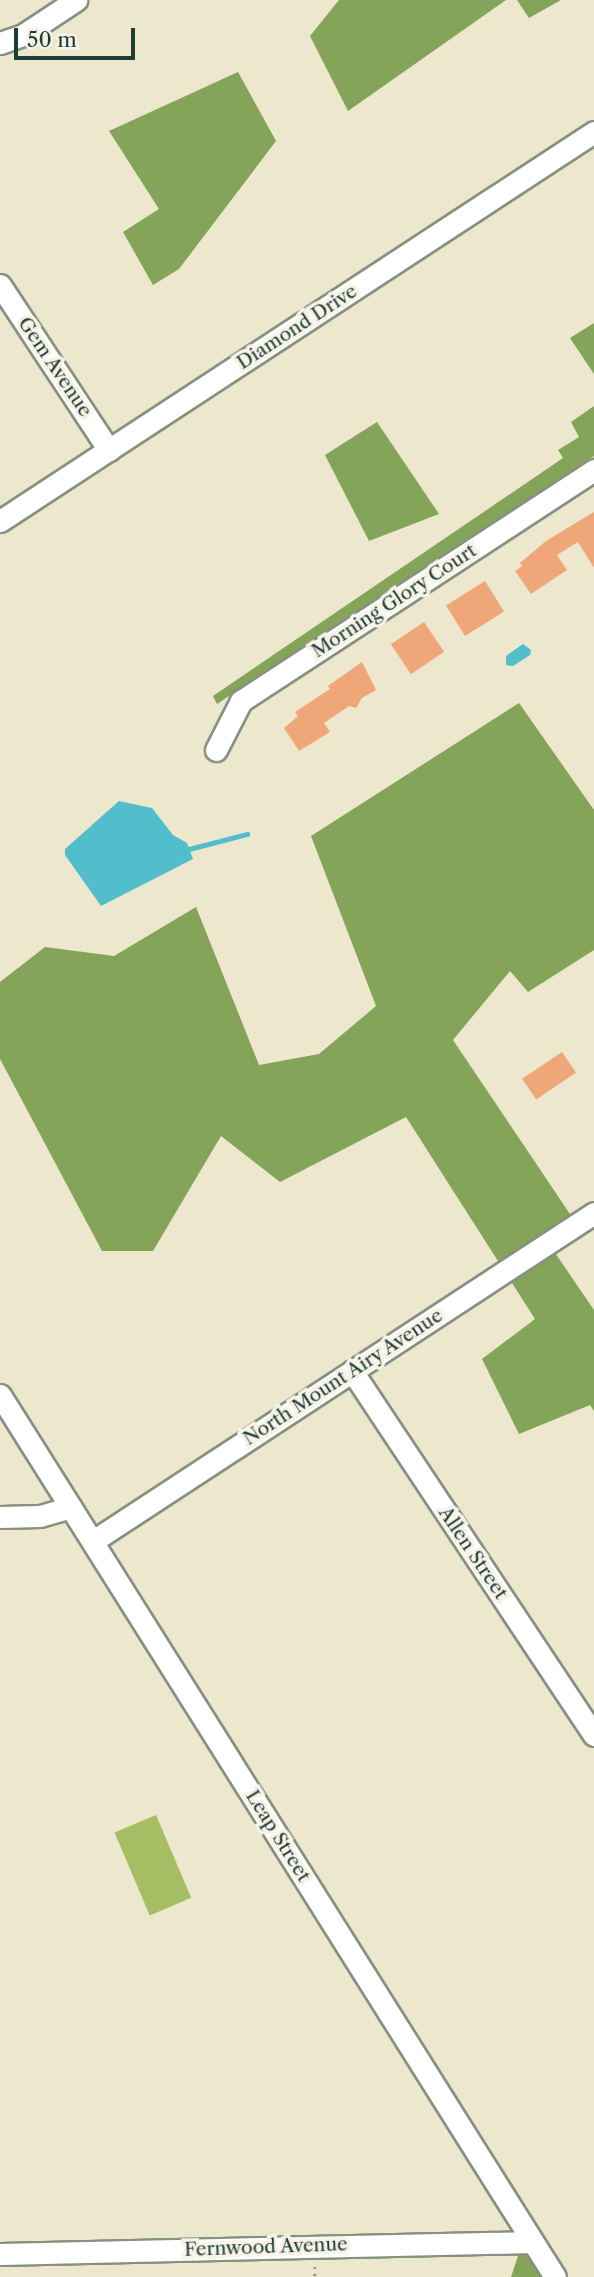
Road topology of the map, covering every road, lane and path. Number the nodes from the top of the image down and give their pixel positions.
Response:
1 (76, 0) edge
2 (0, 43) edge
3 (594, 132) edge
4 (0, 285) edge
5 (109, 450) junction
6 (594, 470) edge
7 (0, 521) edge
8 (216, 750) dead end
9 (594, 1213) edge
10 (352, 1371) junction
11 (0, 1395) edge
12 (71, 1507) junction
13 (0, 1517) edge
14 (93, 1541) junction
15 (594, 1735) edge
16 (533, 2242) junction
17 (0, 2255) edge
18 (555, 2277) edge

1 - 2 street
3 - 5 street, Diamond Drive
4 - 5 street, Gem Avenue
5 - 7 street, Diamond Drive
6 - 8 street, Morning Glory Court
9 - 10 street, North Mount Airy Avenue
10 - 14 street, North Mount Airy Avenue
10 - 15 street, Allen Street
11 - 12 street, Leap Street
12 - 13 street
12 - 14 street, Leap Street
14 - 16 street, Leap Street
16 - 17 street, Fernwood Avenue
16 - 18 street, Leap Street

